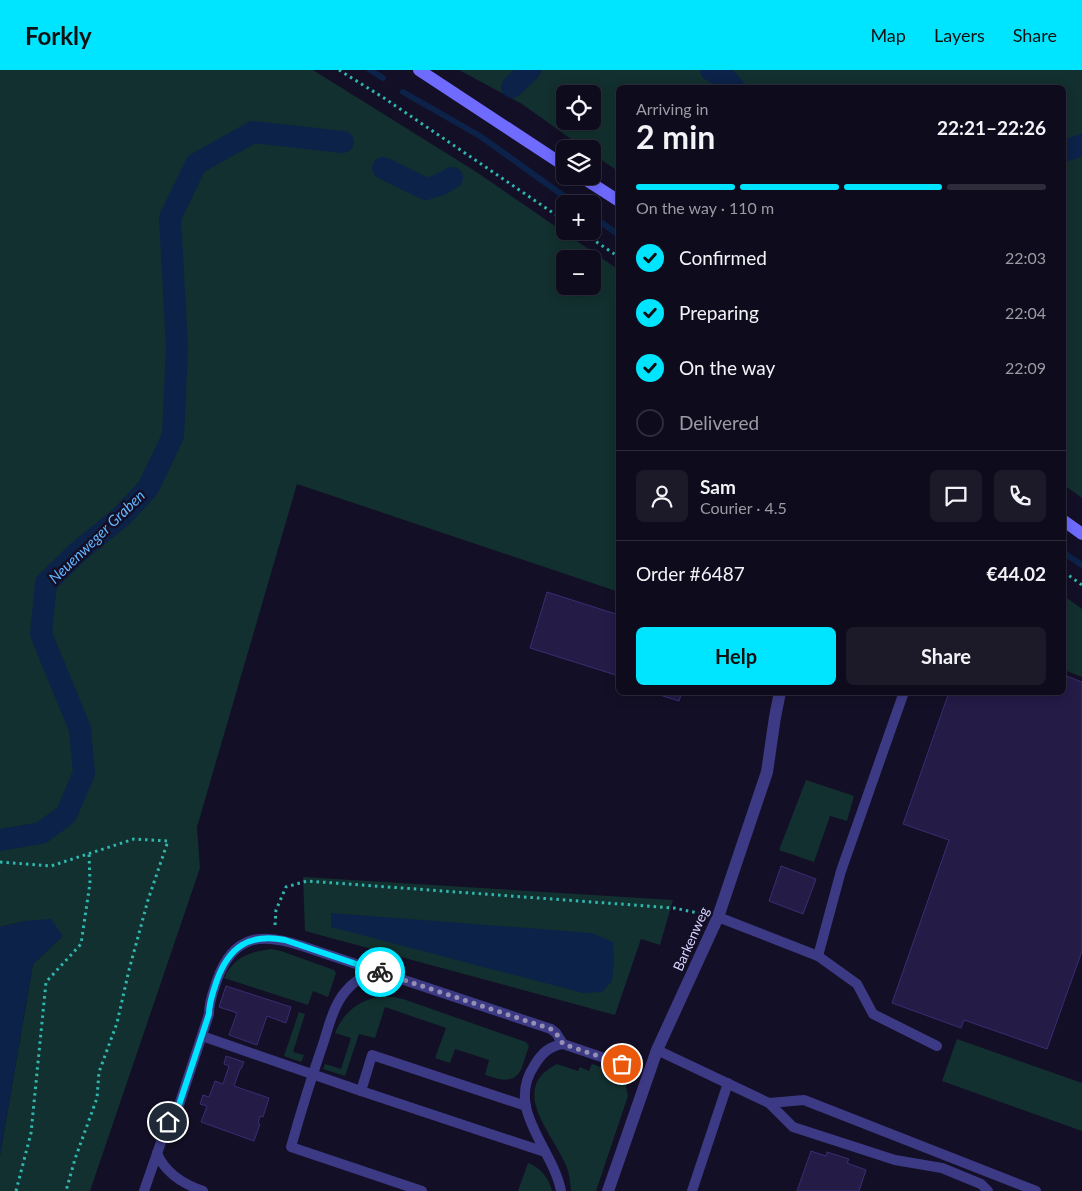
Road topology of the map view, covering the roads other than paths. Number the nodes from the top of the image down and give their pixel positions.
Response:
1 (418, 70) edge
2 (556, 160) edge
3 (594, 185) edge
4 (616, 200) edge
5 (1066, 522) edge
6 (1082, 534) edge
7 (779, 695) edge
8 (903, 695) edge
9 (718, 918) junction
10 (818, 956) junction
11 (376, 971) junction
12 (202, 1036) junction
13 (563, 1044) junction
14 (937, 1046) dead end
15 (657, 1050) junction
16 (622, 1064) dead end
17 (312, 1074) junction
18 (728, 1083) junction
19 (361, 1091) junction
20 (769, 1103) junction
21 (526, 1106) junction
22 (545, 1152) junction
23 (157, 1153) junction
24 (144, 1191) edge
25 (203, 1191) edge
26 (422, 1191) edge
27 (561, 1191) edge
28 (608, 1191) edge
29 (692, 1191) edge
30 (988, 1191) edge
31 (1036, 1191) edge

1 - 2 main road
3 - 4 main road
5 - 6 main road
7 - 9 street, Barkenweg
8 - 10 lane
9 - 10 lane
9 - 15 street, Barkenweg
10 - 14 lane
11 - 12 lane
11 - 13 lane
11 - 17 lane
12 - 17 lane
12 - 23 lane
13 - 16 lane
13 - 21 lane
15 - 18 lane
15 - 28 street, Barkenweg
17 - 19 lane
17 - 26 lane
18 - 20 lane
18 - 29 lane
19 - 21 lane
19 - 22 lane
20 - 30 lane
20 - 31 lane
21 - 22 lane
22 - 27 lane
23 - 24 lane
23 - 25 lane

